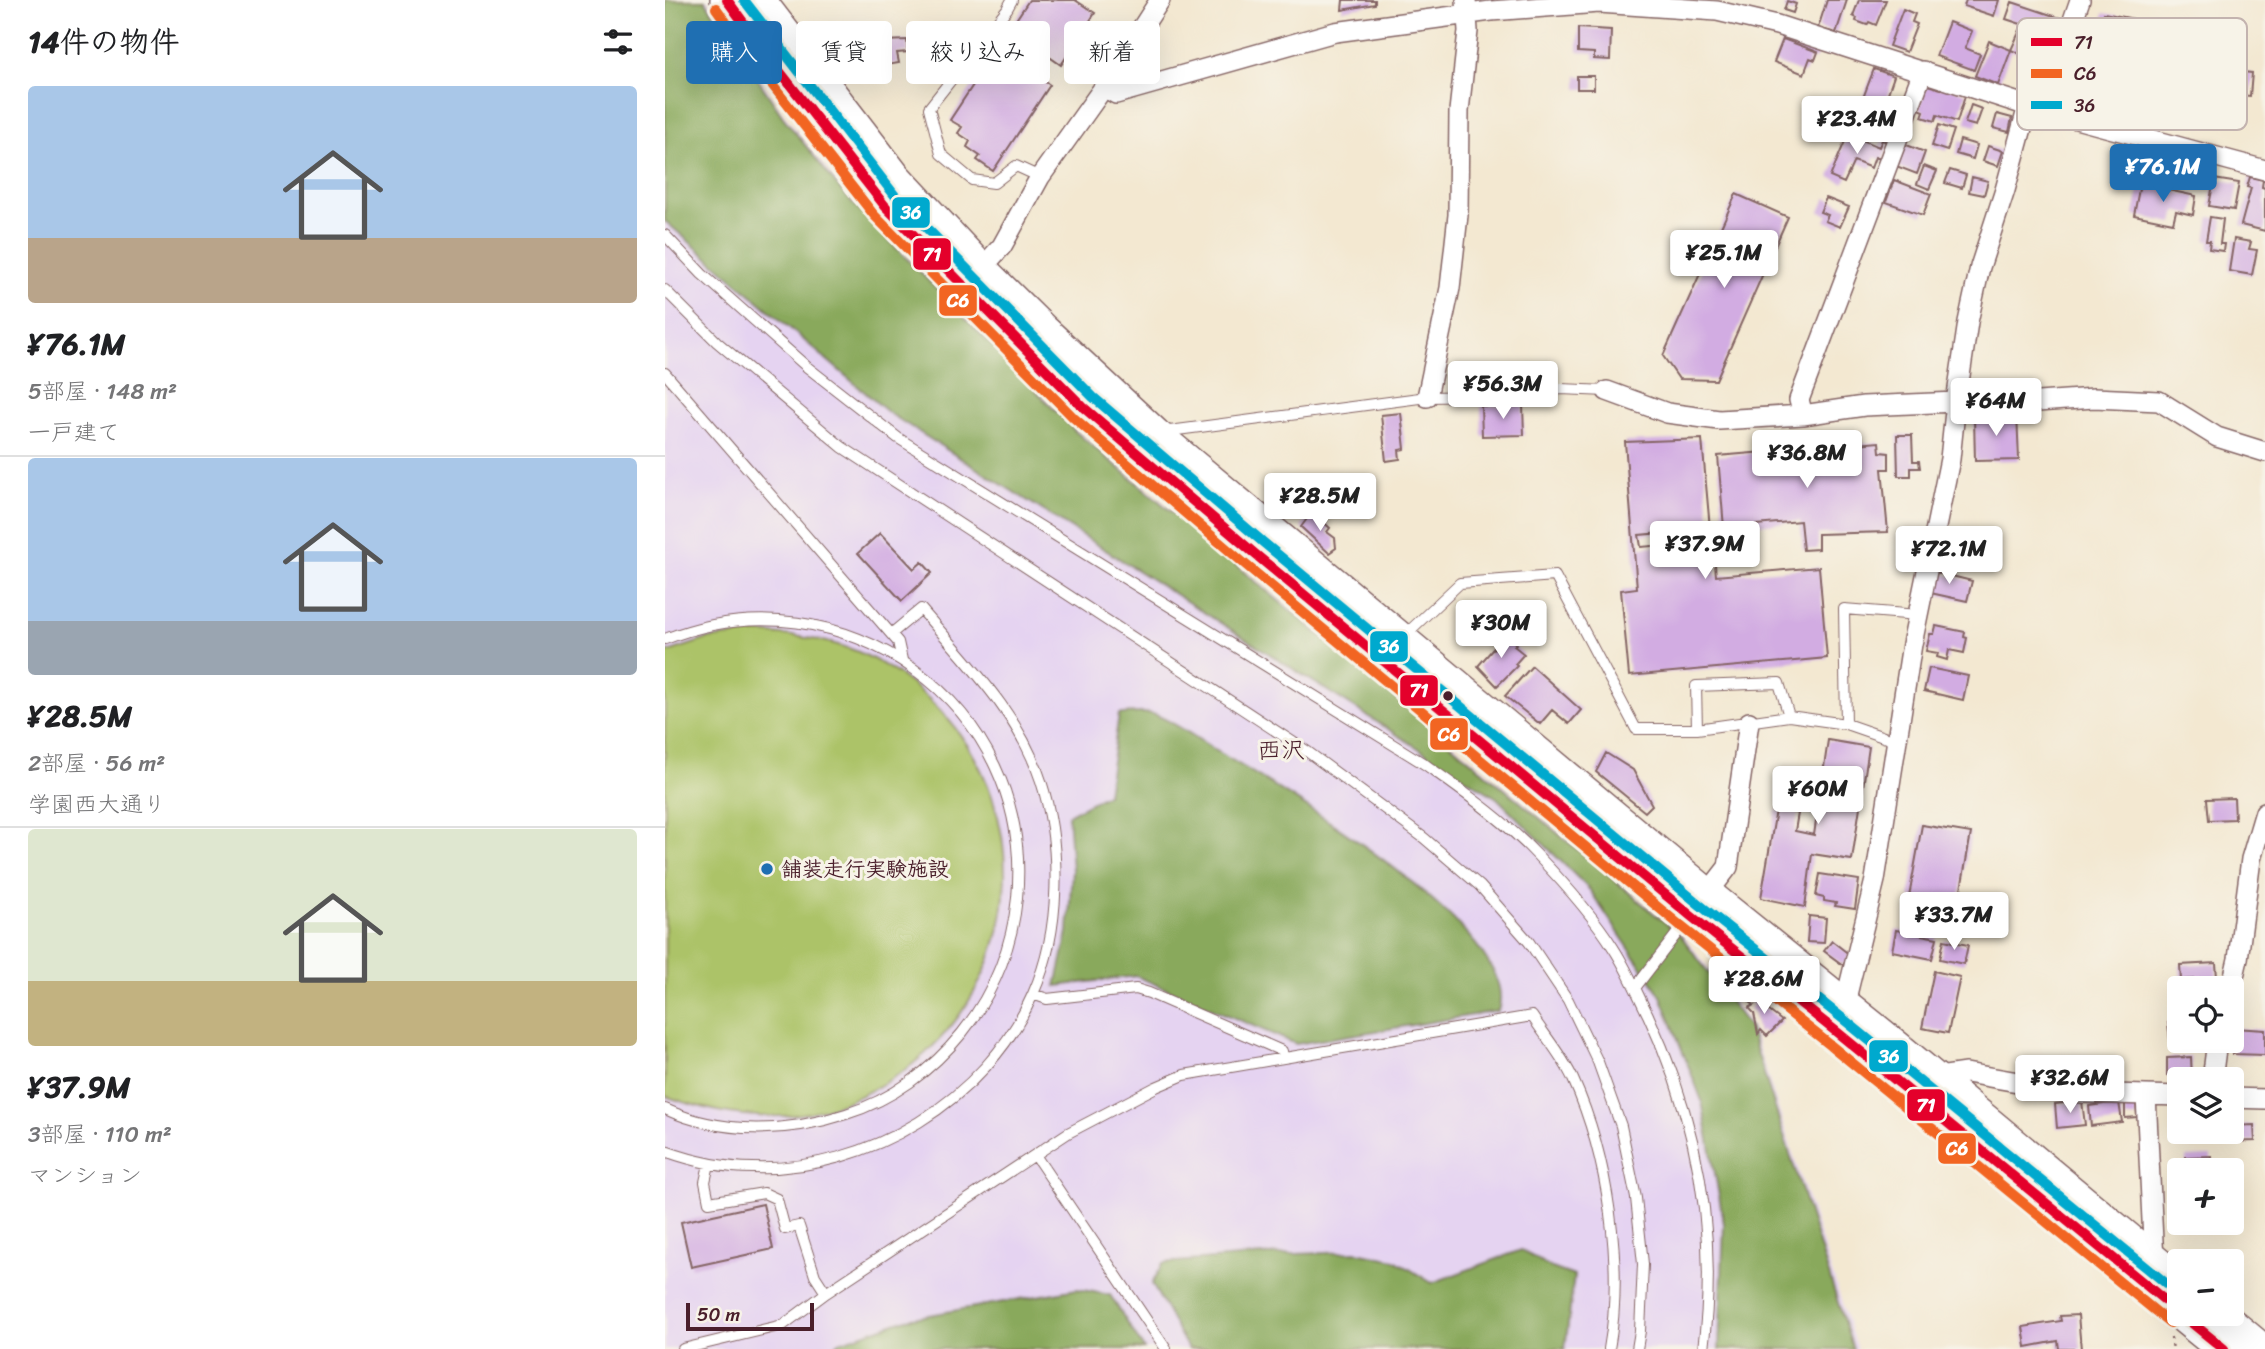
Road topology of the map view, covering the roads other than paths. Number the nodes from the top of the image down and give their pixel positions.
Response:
1 (727, 0) edge
2 (1012, 0) edge
3 (1160, 0) edge
4 (2080, 0) edge
5 (1467, 7) edge
6 (1529, 7) edge
7 (1727, 7) edge
8 (769, 10) edge
9 (2072, 18) edge
10 (1923, 71) junction
11 (1104, 87) junction
12 (2017, 102) edge
13 (2027, 130) edge
14 (2117, 130) edge
15 (2265, 170) edge
16 (1040, 177) junction
17 (665, 235) edge
18 (972, 279) junction
19 (665, 290) edge
20 (665, 373) edge
21 (1607, 391) joint
22 (1427, 397) junction
23 (1956, 402) junction
24 (1803, 415) junction
25 (1155, 435) junction
26 (2265, 452) edge
27 (1918, 615) junction
28 (891, 634) junction
29 (665, 639) edge
30 (1400, 640) junction
31 (902, 660) junction
32 (1789, 716) junction
33 (1749, 722) junction
34 (1846, 724) junction
35 (1697, 729) junction
36 (1895, 741) junction
37 (2265, 812) edge
38 (1699, 905) junction
39 (2234, 976) edge
40 (1635, 988) junction
41 (1033, 993) junction
42 (1841, 1019) junction
43 (1283, 1058) junction
44 (1932, 1078) junction
45 (2146, 1095) junction
46 (2167, 1096) edge
47 (2244, 1098) edge
48 (2265, 1099) edge
49 (665, 1109) edge
50 (665, 1151) edge
51 (1035, 1155) junction
52 (709, 1164) junction
53 (2166, 1272) edge
54 (827, 1293) junction
55 (2167, 1302) edge
56 (2196, 1326) edge
57 (2232, 1326) edge
58 (683, 1349) edge
59 (1166, 1349) edge
60 (1609, 1349) edge
61 (1637, 1349) edge
62 (1703, 1349) edge
63 (2224, 1349) edge
64 (2260, 1349) edge

1 - 18 highway
2 - 16 lane
3 - 11 street
4 - 9 street
5 - 6 street
5 - 11 street
5 - 22 street
6 - 7 street
7 - 10 street
8 - 18 highway
10 - 12 street
10 - 24 street
11 - 16 street
13 - 23 street
14 - 15 street
16 - 18 street
17 - 40 lane
18 - 25 highway
18 - 38 highway
19 - 61 lane
20 - 28 lane
21 - 22 lane
21 - 24 street
22 - 25 lane
23 - 24 street
23 - 26 street
23 - 27 street
25 - 30 highway
27 - 34 lane
27 - 36 street
28 - 31 lane
28 - 41 lane
29 - 31 lane
30 - 35 lane
30 - 38 highway
31 - 49 lane
32 - 33 lane
32 - 34 lane
32 - 35 lane
33 - 35 lane
33 - 38 street
34 - 36 lane
36 - 42 street
37 - 39 street
38 - 40 lane
38 - 42 highway
40 - 62 lane
41 - 43 lane
41 - 52 lane
42 - 44 highway
42 - 55 highway
43 - 51 lane
43 - 60 lane
44 - 45 street
44 - 53 highway
45 - 46 street
45 - 53 street
47 - 48 street
50 - 52 lane
51 - 54 lane
51 - 59 lane
52 - 54 lane
54 - 58 lane
56 - 63 highway
57 - 64 highway

